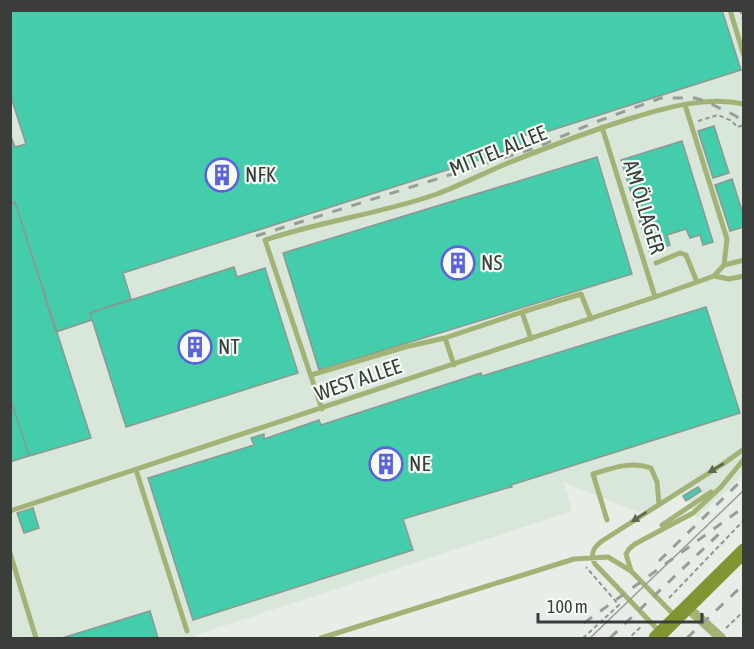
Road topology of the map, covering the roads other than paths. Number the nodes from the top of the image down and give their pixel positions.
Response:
1 (730, 10) edge
2 (744, 56) edge
3 (742, 103) edge
4 (685, 105) junction
5 (744, 111) edge
6 (602, 127) junction
7 (744, 260) edge
8 (656, 263) dead end
9 (724, 265) junction
10 (714, 276) junction
11 (744, 276) edge
12 (697, 282) junction
13 (655, 297) junction
14 (522, 312) junction
15 (591, 319) junction
16 (445, 338) junction
17 (531, 339) junction
18 (454, 365) junction
19 (311, 375) junction
20 (322, 409) junction
21 (744, 449) edge
22 (744, 459) edge
23 (136, 470) junction
24 (659, 504) junction
25 (10, 511) edge
26 (608, 520) dead end
27 (744, 551) edge
28 (10, 553) edge
29 (592, 558) junction
30 (631, 571) junction
31 (682, 613) junction
32 (187, 631) dead end
33 (659, 636) edge
34 (719, 637) edge
35 (36, 639) edge
36 (321, 639) edge

1 - 2 lane
3 - 4 lane, MITTEL ALLEE
3 - 5 lane
4 - 6 lane, MITTEL ALLEE
4 - 9 lane
6 - 13 lane, AM ÖLLAGER
6 - 19 lane, MITTEL ALLEE
7 - 9 lane
8 - 12 lane
9 - 10 lane, WEST ALLEE
10 - 11 lane, WEST ALLEE
10 - 12 lane, WEST ALLEE
12 - 13 lane, WEST ALLEE
13 - 15 lane, WEST ALLEE
14 - 15 lane
14 - 16 lane
14 - 17 lane
15 - 17 lane, WEST ALLEE
16 - 18 lane
16 - 19 lane
17 - 18 lane, WEST ALLEE
18 - 20 lane, WEST ALLEE
19 - 20 lane
20 - 23 lane, WEST ALLEE
21 -> 24 lane
22 - 30 lane
23 - 25 lane, WEST ALLEE
23 - 32 lane
24 - 26 lane
24 -> 29 lane
27 - 31 street
28 - 35 lane
29 - 30 lane
29 - 33 lane
29 - 36 lane
30 - 31 lane
31 - 33 street
31 - 34 street

